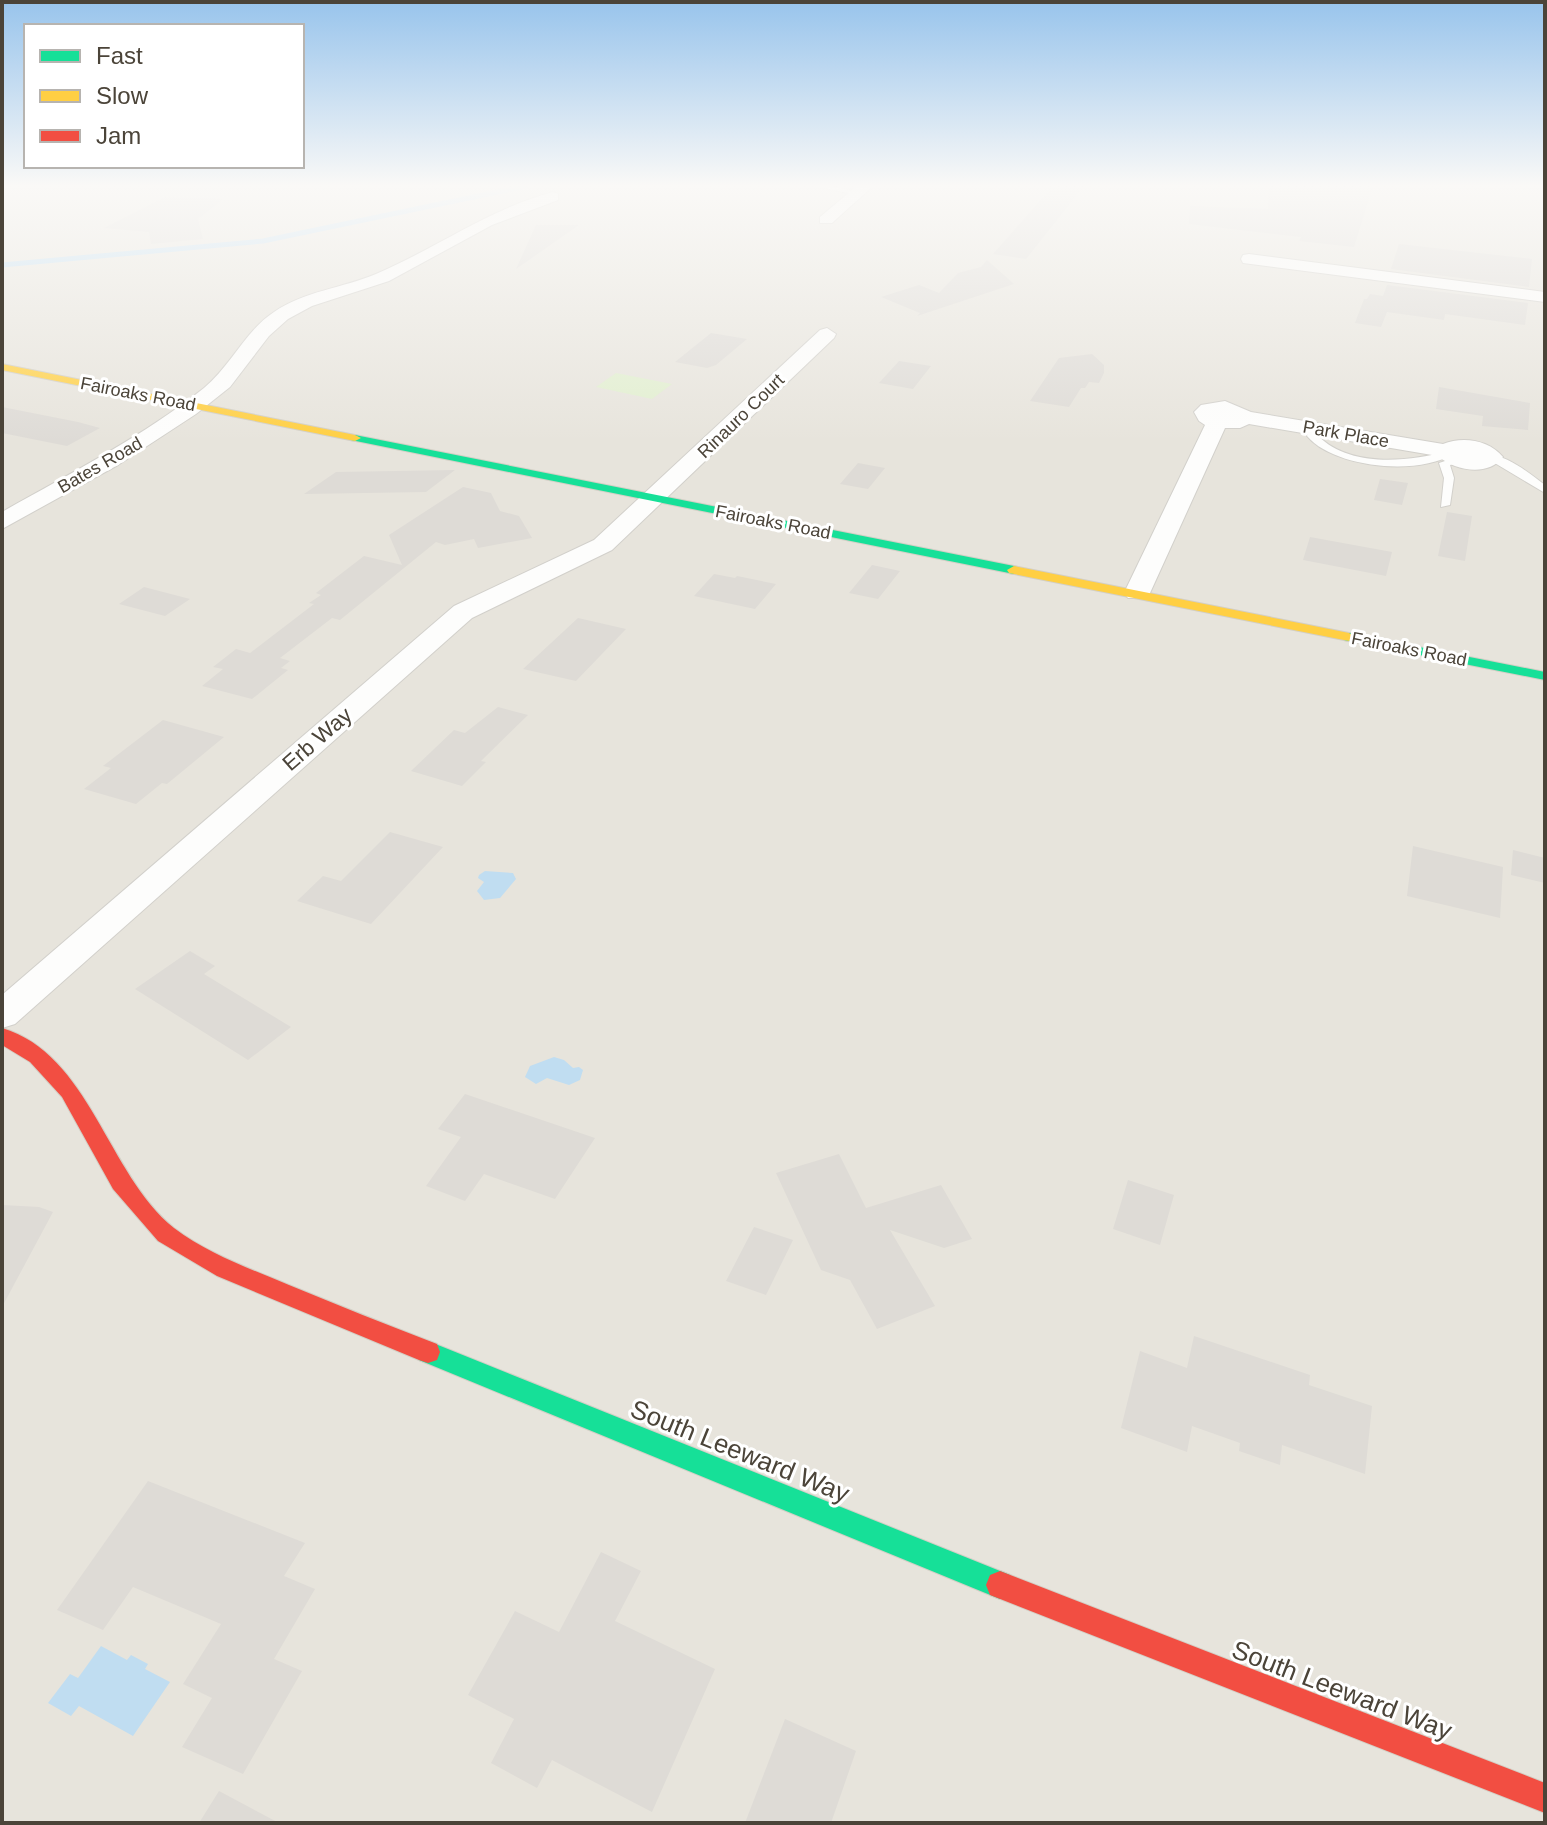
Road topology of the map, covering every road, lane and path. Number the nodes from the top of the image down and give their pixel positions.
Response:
1 (393, 271) edge
2 (1344, 271) edge
3 (1545, 297) edge
4 (827, 334) dead end
5 (2, 367) edge
6 (195, 406) junction
7 (1451, 455) junction
8 (1492, 457) joint
9 (1545, 490) edge
10 (656, 499) junction
11 (1445, 505) dead end
12 (2, 522) edge
13 (1137, 593) junction
14 (1545, 676) edge
15 (2, 1015) edge
16 (2, 1035) edge
17 (1531, 1803) edge

1 - 6 street, Bates Road
2 - 3 street
4 - 10 street, Rinauro Court
5 - 6 street, Fairoaks Road
6 - 10 street, Fairoaks Road
6 - 12 street, Bates Road
7 - 8 street, Park Place
7 - 11 lane
7 - 13 street, Park Place
8 - 9 lane
10 - 13 street, Fairoaks Road
10 - 15 street, Erb Way
13 - 14 street, Fairoaks Road
16 - 17 street, South Leeward Way

